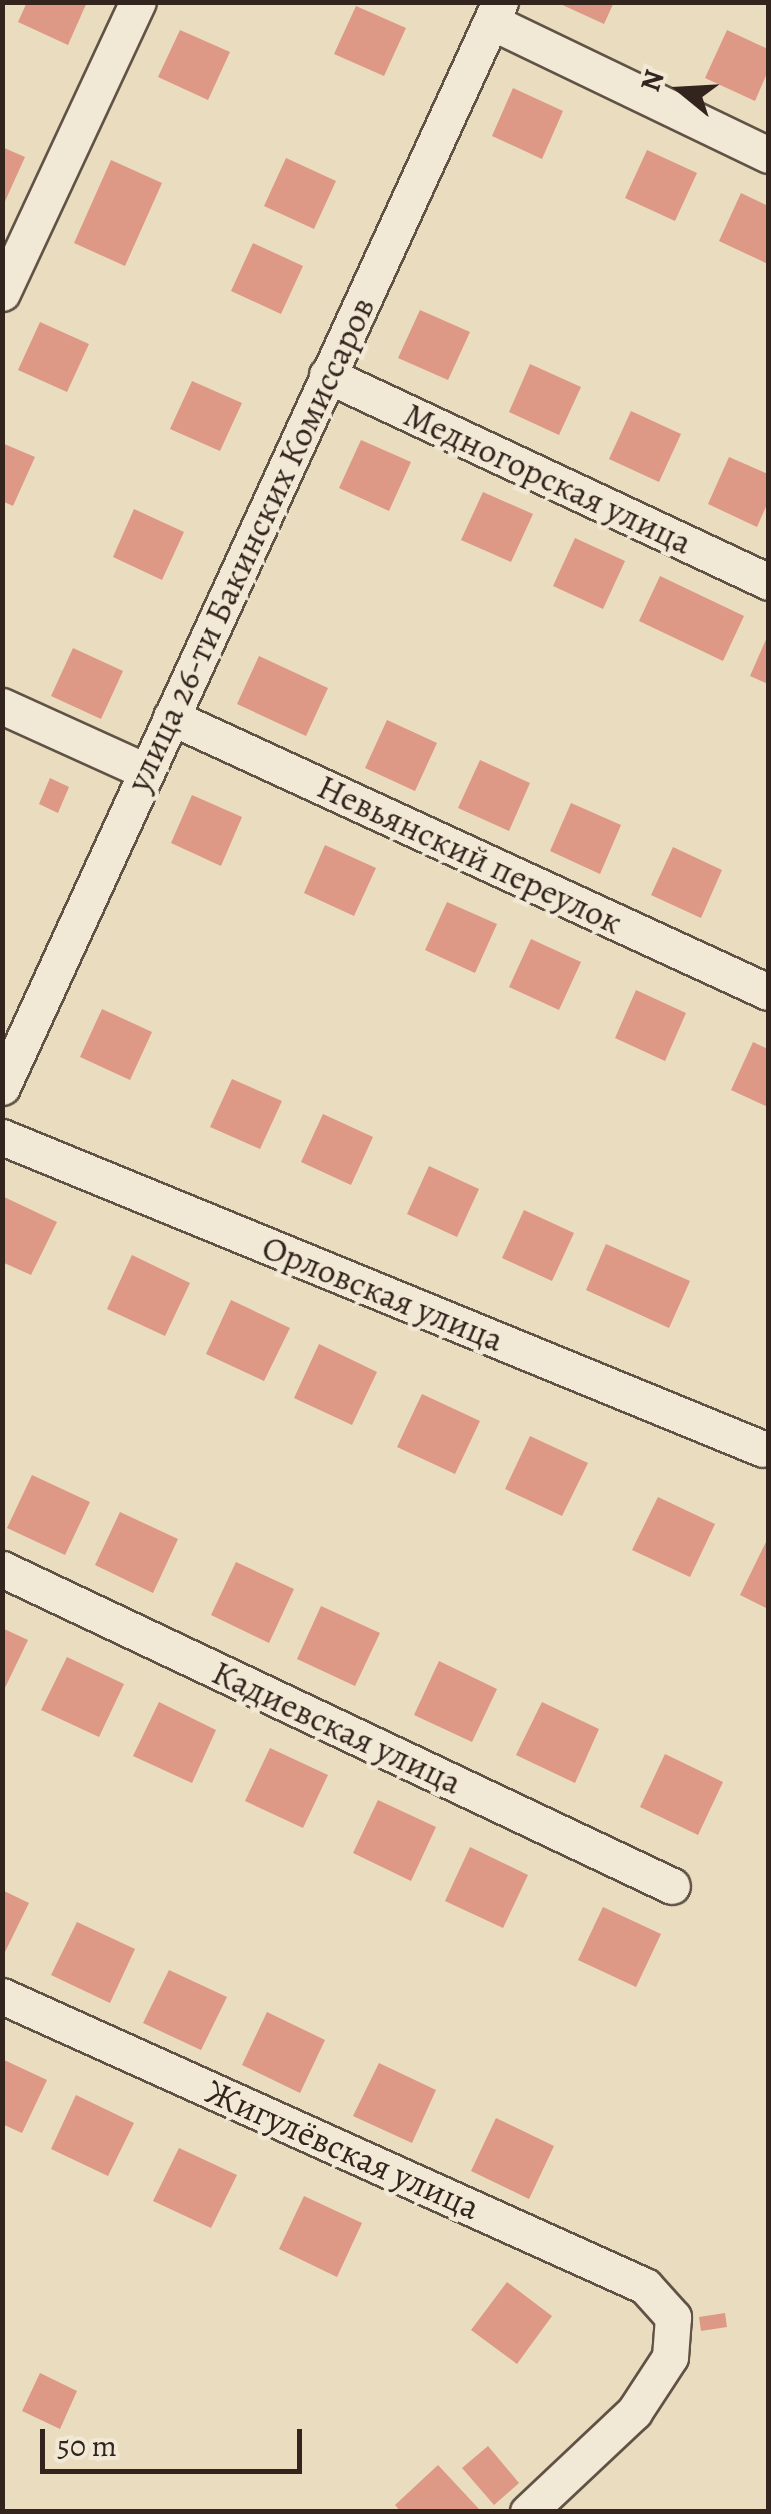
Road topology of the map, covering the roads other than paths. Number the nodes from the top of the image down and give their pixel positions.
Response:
1 (138, 2) edge
2 (496, 12) edge
3 (768, 154) edge
4 (2, 293) edge
5 (327, 376) junction
6 (768, 582) edge
7 (2, 706) edge
8 (171, 717) junction
9 (145, 770) junction
10 (768, 992) edge
11 (2, 1088) edge
12 (2, 1137) edge
13 (762, 1449) dead end
14 (2, 1569) edge
15 (672, 1886) dead end
16 (2, 1996) edge
17 (528, 2512) edge

1 - 4 street
2 - 3 street
2 - 5 street, улица 26-ти Бакинских Комиссаров
5 - 6 street, Медногорская улица
5 - 8 street, улица 26-ти Бакинских Комиссаров
7 - 9 street
8 - 9 street, улица 26-ти Бакинских Комиссаров
8 - 10 street, Невьянский переулок
9 - 11 street, улица 26-ти Бакинских Комиссаров
12 - 13 street, Орловская улица
14 - 15 street, Кадиевская улица
16 - 17 street, Жигулёвская улица

